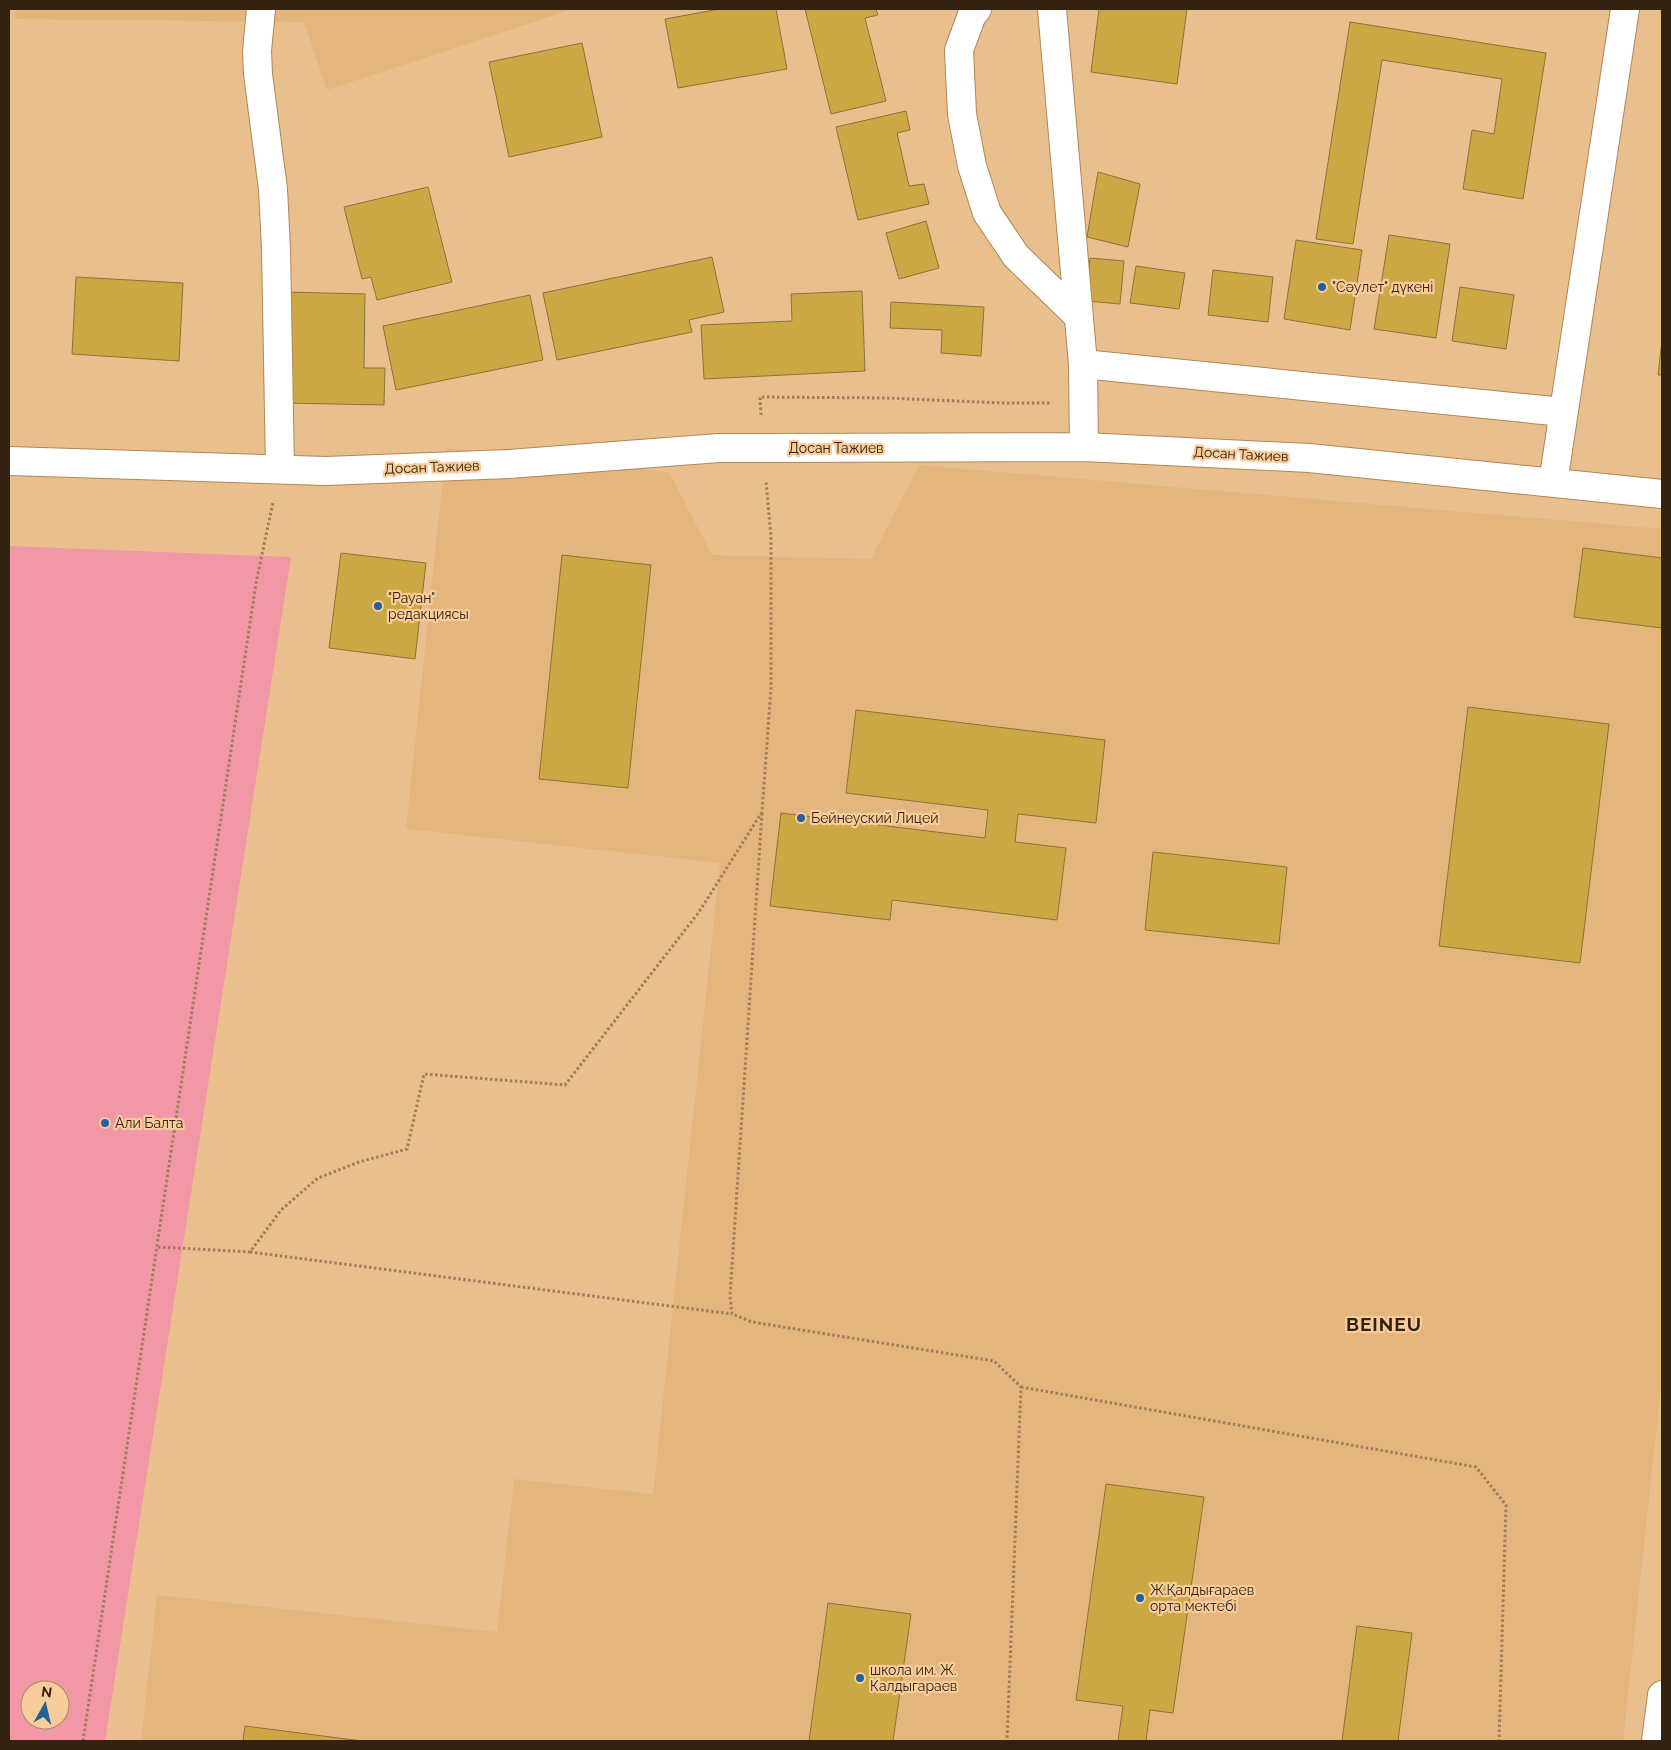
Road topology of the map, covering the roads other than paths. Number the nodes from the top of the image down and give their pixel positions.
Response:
1 (261, 9) edge
2 (977, 9) edge
3 (1052, 9) edge
4 (1625, 9) edge
5 (1079, 317) junction
6 (1083, 364) junction
7 (1563, 412) junction
8 (1084, 447) junction
9 (9, 461) edge
10 (280, 469) junction
11 (1553, 483) junction
12 (1662, 494) edge
13 (1662, 1695) edge
14 (1656, 1741) edge

1 - 10 street
2 - 5 street
3 - 5 street
4 - 7 street
5 - 6 street
6 - 7 street
6 - 8 street
7 - 11 street
8 - 10 street, Досан Тажиев
8 - 11 street, Досан Тажиев
9 - 10 street, Досан Тажиев
11 - 12 street, Досан Тажиев
13 - 14 street

